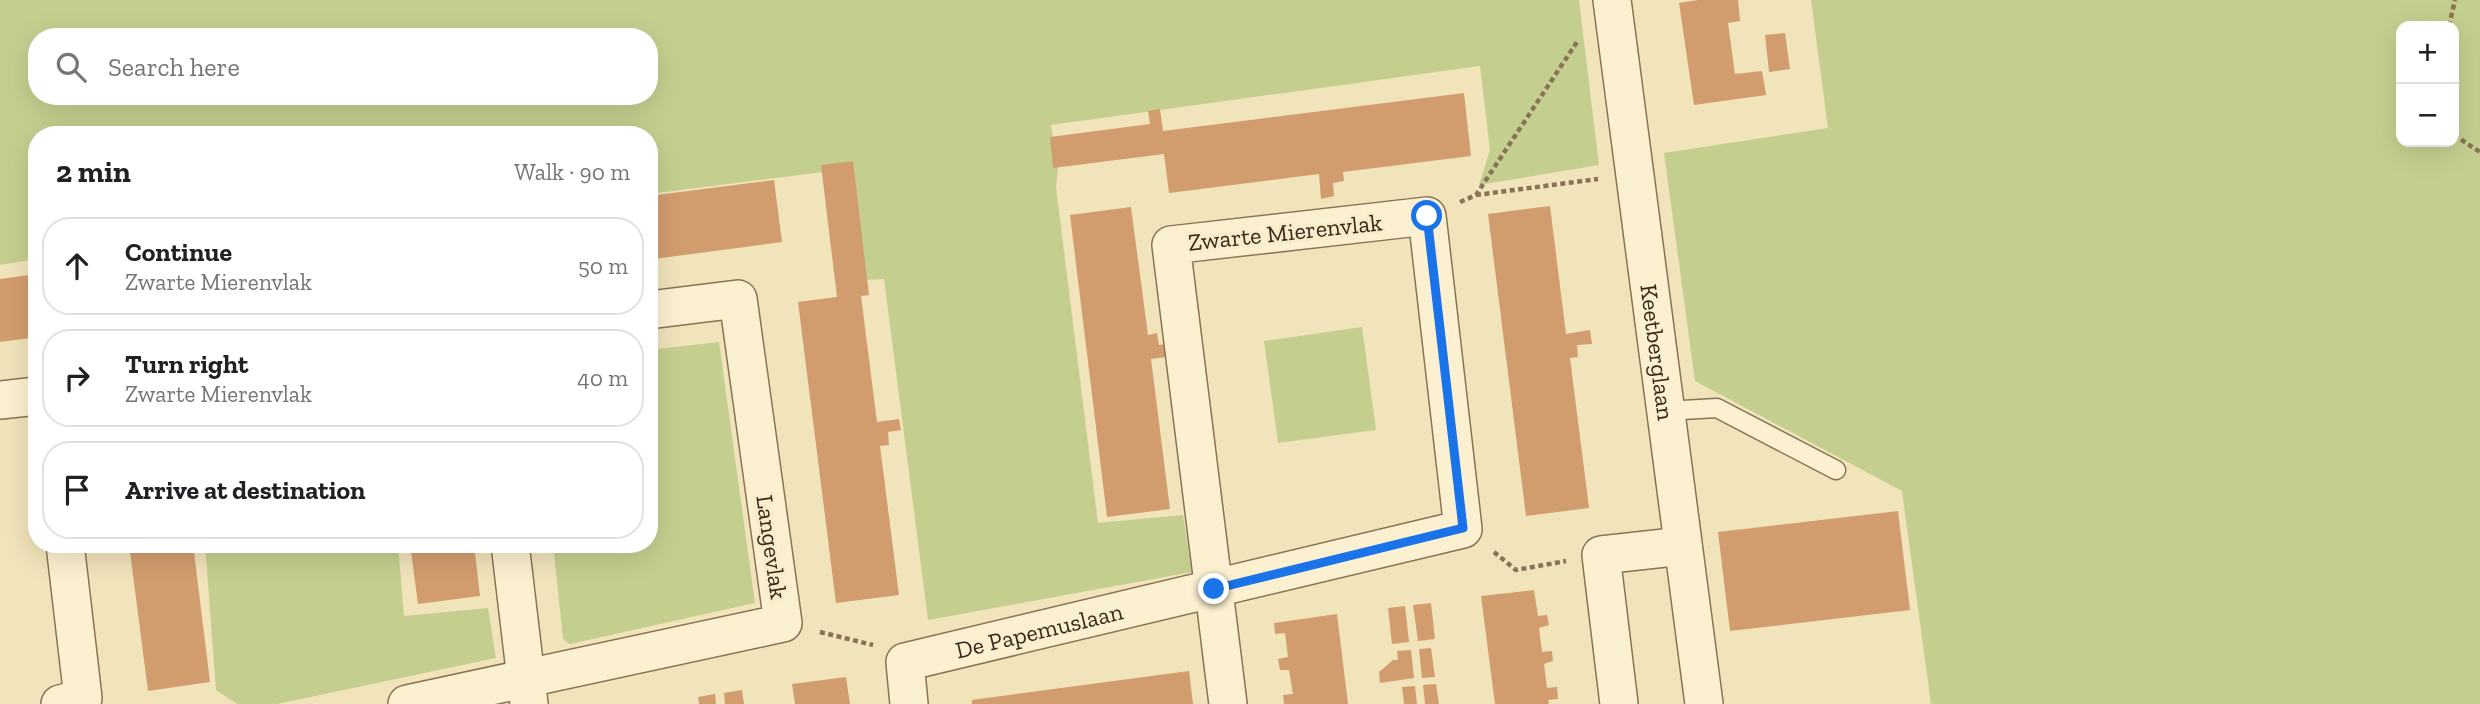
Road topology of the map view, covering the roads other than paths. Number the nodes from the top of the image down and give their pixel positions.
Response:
1 (1612, 0) edge
2 (658, 309) edge
3 (28, 397) edge
4 (0, 400) edge
5 (1665, 411) junction
6 (1836, 470) dead end
7 (1683, 545) junction
8 (66, 553) edge
9 (511, 553) edge
10 (1214, 589) junction
11 (527, 691) edge
12 (60, 704) edge
13 (407, 704) edge
14 (909, 704) edge
15 (1228, 704) edge
16 (1619, 704) edge
17 (1704, 704) edge

1 - 5 street, Keetberglaan
2 - 11 street, Langevlak
3 - 4 street
5 - 6 lane
5 - 7 street, Keetberglaan
7 - 16 street
7 - 17 street, Keetberglaan
8 - 12 street
9 - 11 street
10 - 10 street, Zwarte Mierenvlak
10 - 14 street, De Papemuslaan
10 - 15 street, Zwarte Mierenvlak
11 - 13 street, Langevlak

